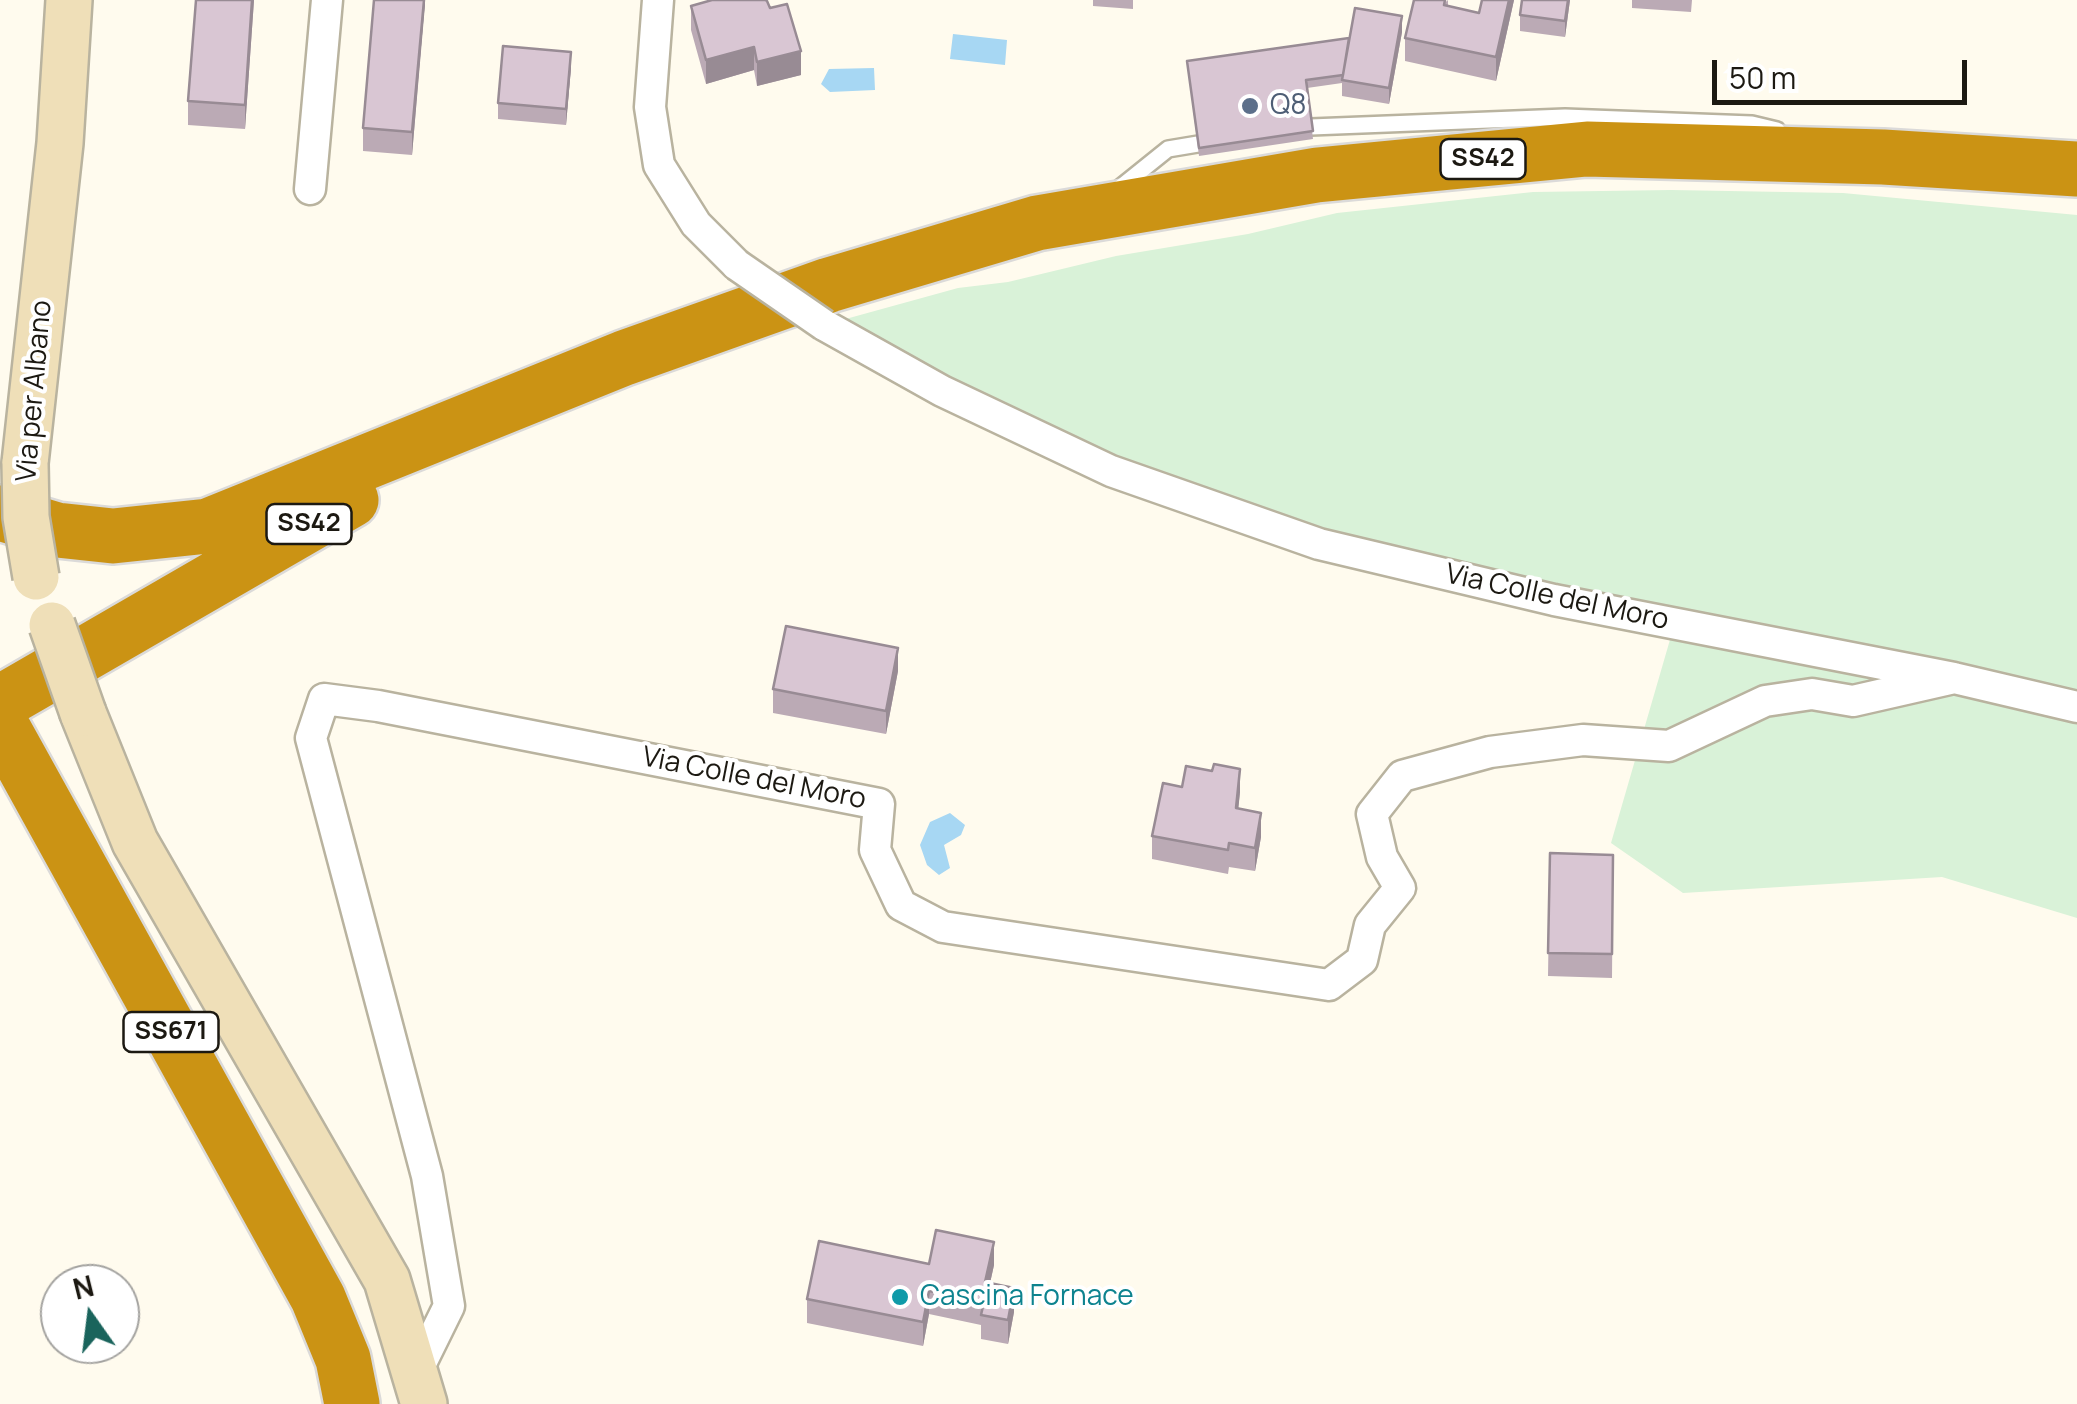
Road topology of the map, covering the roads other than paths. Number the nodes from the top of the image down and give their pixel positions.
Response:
1 (69, 0) edge
2 (327, 0) edge
3 (658, 0) edge
4 (1311, 127) edge
5 (1790, 134) dead end
6 (1808, 138) dead end
7 (1198, 144) edge
8 (1883, 158) junction
9 (2077, 169) edge
10 (310, 189) dead end
11 (1087, 214) junction
12 (624, 358) junction
13 (0, 514) edge
14 (1954, 678) junction
15 (0, 704) edge
16 (2077, 707) edge
17 (12, 744) edge
18 (420, 1388) edge
19 (352, 1404) edge

1 - 18 street, Via per Albano, bridge
2 - 10 street
3 - 14 street, Via Colle del Moro, bridge
4 - 5 lane
6 - 8 lane
7 - 11 lane
8 - 9 highway, SS42
8 - 11 highway, SS42
11 - 12 highway, SS42
12 - 13 highway
12 - 15 highway, SS42
14 - 16 street, Via Colle del Moro
14 - 18 street, Via Colle del Moro
17 - 19 highway, SS671

